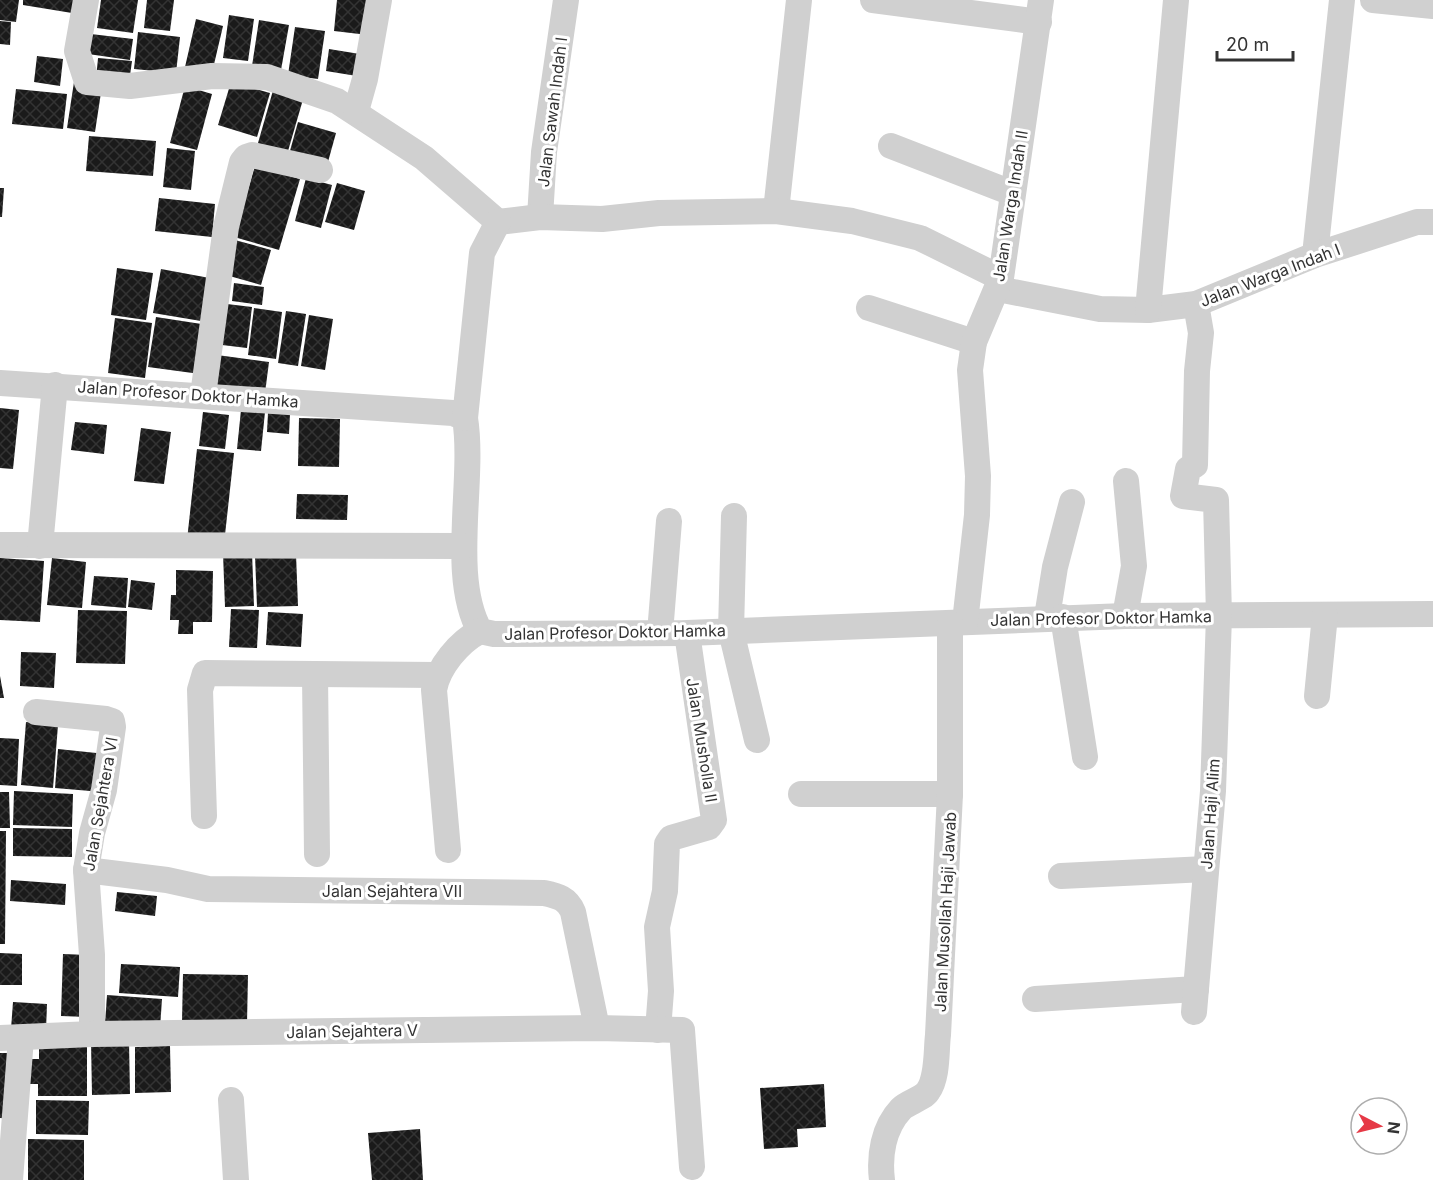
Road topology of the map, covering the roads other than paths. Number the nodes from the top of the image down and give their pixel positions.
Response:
1 (86, 0) edge
2 (379, 0) edge
3 (566, 0) edge
4 (800, 0) edge
5 (873, 0) edge
6 (1176, 0) edge
7 (1342, 0) edge
8 (1373, 0) edge
9 (1433, 6) edge
10 (1040, 11) edge
11 (356, 111) junction
12 (891, 146) dead end
13 (320, 170) dead end
14 (1012, 193) junction
15 (776, 211) junction
16 (540, 217) junction
17 (498, 222) junction
18 (1433, 222) edge
19 (1315, 255) junction
20 (999, 283) junction
21 (1196, 304) junction
22 (869, 308) dead end
23 (1148, 310) junction
24 (974, 342) junction
25 (0, 383) edge
26 (55, 385) junction
27 (203, 395) junction
28 (465, 418) junction
29 (1126, 481) dead end
30 (1072, 502) dead end
31 (734, 516) dead end
32 (669, 521) dead end
33 (0, 545) edge
34 (40, 546) junction
35 (464, 546) junction
36 (1433, 614) edge
37 (1325, 615) junction
38 (1125, 616) junction
39 (1219, 616) junction
40 (1055, 617) junction
41 (958, 623) junction
42 (480, 631) junction
43 (731, 631) junction
44 (660, 633) junction
45 (687, 633) junction
46 (315, 674) junction
47 (437, 675) junction
48 (1317, 696) dead end
49 (36, 712) dead end
50 (757, 740) dead end
51 (1085, 757) dead end
52 (801, 794) dead end
53 (950, 794) junction
54 (204, 816) dead end
55 (448, 850) dead end
56 (317, 854) dead end
57 (1206, 869) junction
58 (86, 870) junction
59 (1060, 876) dead end
60 (1035, 999) dead end
61 (597, 1028) junction
62 (670, 1030) junction
63 (92, 1034) junction
64 (11, 1038) edge
65 (231, 1100) dead end
66 (692, 1167) dead end
67 (10, 1180) edge
68 (236, 1180) edge
69 (882, 1180) edge

1 - 11 street
2 - 11 street
3 - 16 street, Jalan Sawah Indah I
4 - 15 street
5 - 10 street
6 - 23 street
7 - 19 street
8 - 9 street
10 - 14 street, Jalan Warga Indah II
11 - 17 street
12 - 14 street
13 - 27 street
14 - 20 street, Jalan Warga Indah II
15 - 16 street, Jalan Warga Indah I
15 - 20 street, Jalan Warga Indah I
16 - 17 street
17 - 28 street
18 - 19 street, Jalan Warga Indah I
19 - 21 street, Jalan Warga Indah I
20 - 23 street, Jalan Warga Indah I
20 - 24 street, Jalan Warga Indah II
21 - 23 street, Jalan Warga Indah I
21 - 39 street, Jalan Haji Alim
22 - 24 street
24 - 41 street, Jalan Warga Indah II
25 - 26 street, Jalan Profesor Doktor Hamka
26 - 27 street, Jalan Profesor Doktor Hamka
26 - 34 street
27 - 28 street, Jalan Profesor Doktor Hamka
28 - 35 street, Jalan Profesor Doktor Hamka
29 - 38 street
30 - 40 street
31 - 43 street
32 - 44 street
33 - 34 street
34 - 35 street
35 - 42 street, Jalan Profesor Doktor Hamka
36 - 37 street, Jalan Profesor Doktor Hamka
37 - 39 street, Jalan Profesor Doktor Hamka
37 - 48 street
38 - 39 street, Jalan Profesor Doktor Hamka
38 - 40 street, Jalan Profesor Doktor Hamka
39 - 57 street, Jalan Haji Alim
40 - 41 street, Jalan Profesor Doktor Hamka
40 - 51 street
41 - 43 street, Jalan Profesor Doktor Hamka
41 - 53 street, Jalan Musollah Haji Jawab
42 - 44 street, Jalan Profesor Doktor Hamka
42 - 47 street
43 - 45 street, Jalan Profesor Doktor Hamka
43 - 50 street
44 - 45 street, Jalan Profesor Doktor Hamka
45 - 62 street, Jalan Musholla II
46 - 47 street
46 - 54 street
46 - 56 street
47 - 55 street
49 - 58 street, Jalan Sejahtera VI
52 - 53 street
53 - 69 street, Jalan Musollah Haji Jawab
57 - 59 street
57 - 60 street, Jalan Haji Alim
58 - 61 street, Jalan Sejahtera VII
58 - 63 street, Jalan Sejahtera VI
61 - 62 street, Jalan Sejahtera V
61 - 63 street, Jalan Sejahtera V
62 - 66 street
63 - 64 street, Jalan Sejahtera V
64 - 67 street
65 - 68 street

